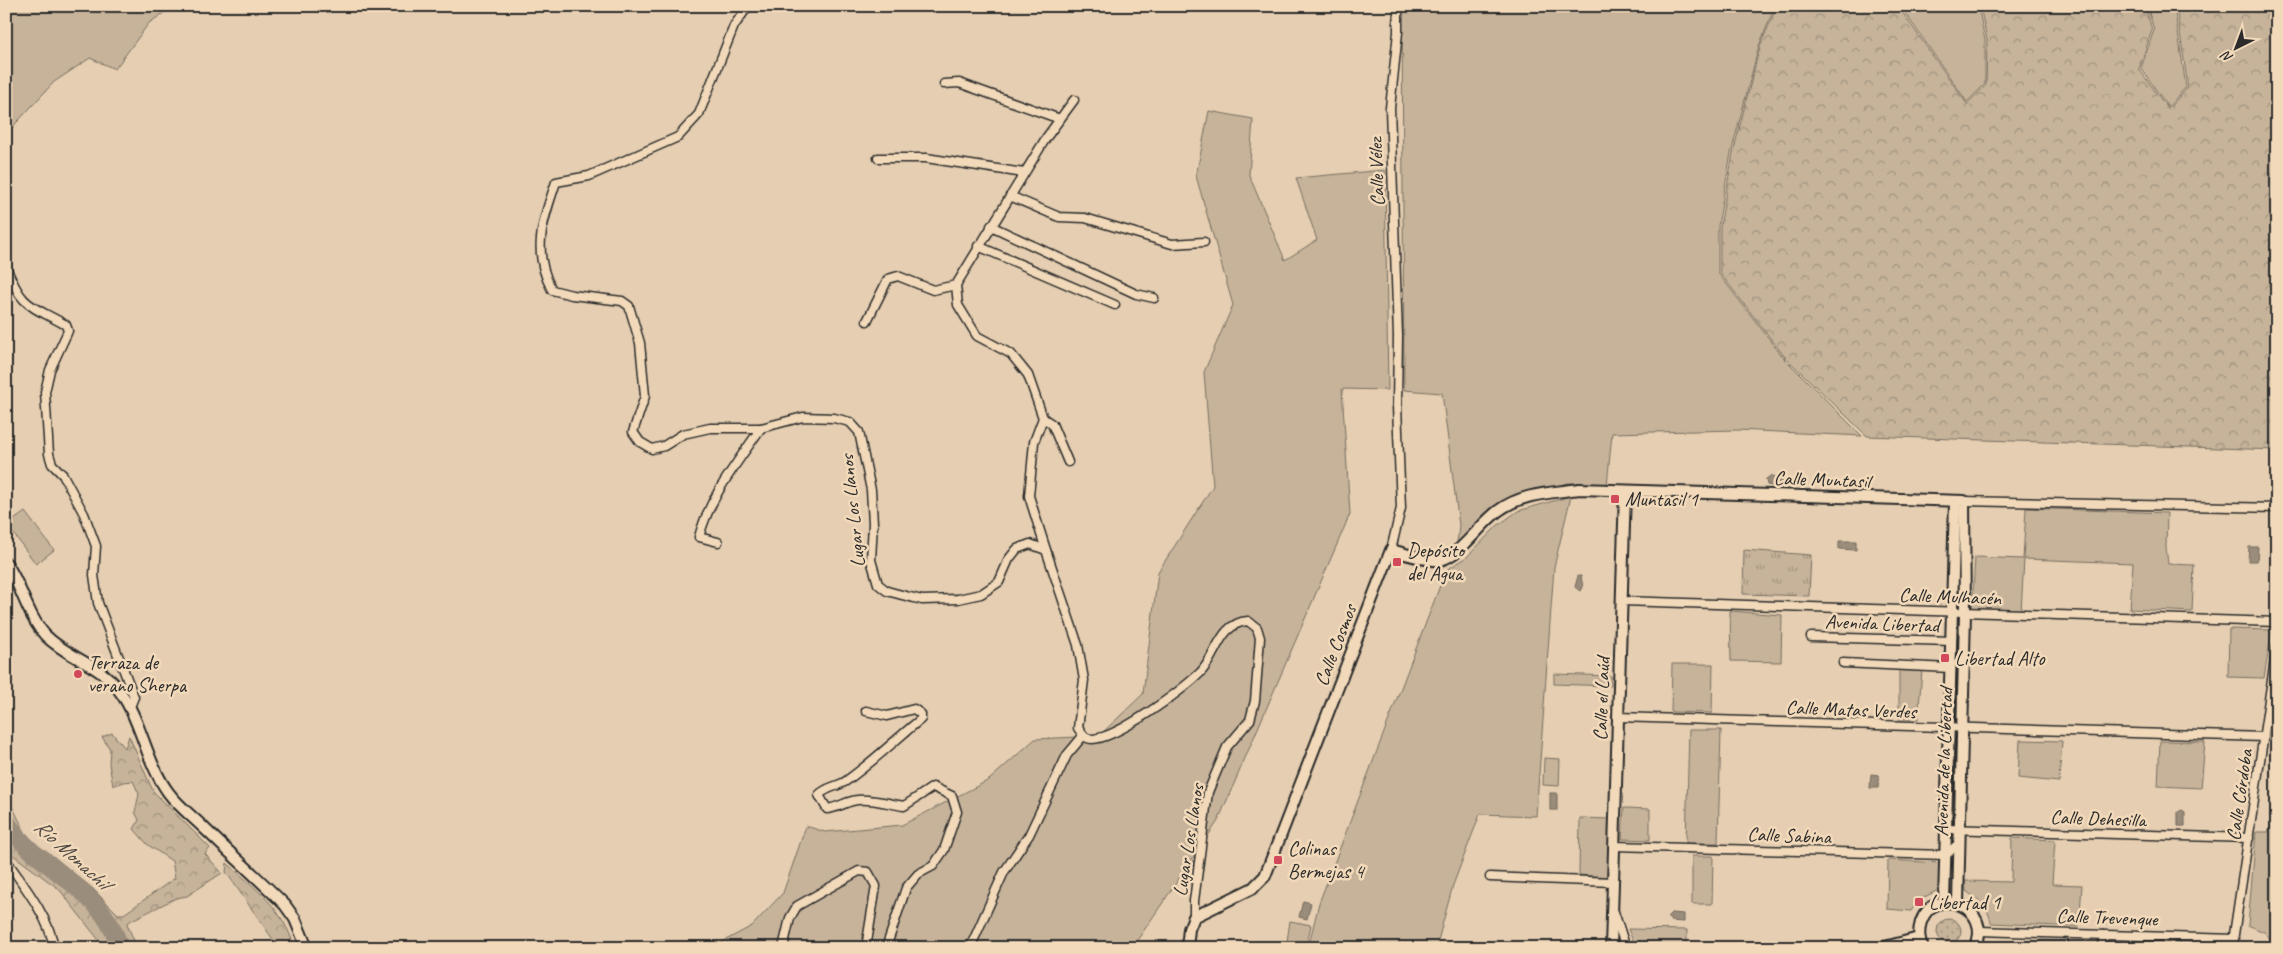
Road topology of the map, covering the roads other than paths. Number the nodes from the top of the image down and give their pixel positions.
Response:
1 (748, 6) edge
2 (1398, 6) edge
3 (944, 84) dead end
4 (1074, 100) dead end
5 (1060, 120) junction
6 (878, 158) dead end
7 (1024, 173) junction
8 (1010, 196) junction
9 (991, 226) junction
10 (1204, 242) dead end
11 (978, 246) junction
12 (6, 267) edge
13 (956, 284) junction
14 (1154, 298) dead end
15 (1116, 305) dead end
16 (866, 321) dead end
17 (1398, 336) joint
18 (1044, 418) junction
19 (761, 428) junction
20 (1068, 462) dead end
21 (1625, 490) junction
22 (1959, 501) junction
23 (2277, 508) edge
24 (718, 542) dead end
25 (1046, 550) junction
26 (1391, 550) junction
27 (6, 563) edge
28 (1622, 601) junction
29 (1952, 612) junction
30 (1965, 613) junction
31 (2277, 622) edge
32 (1811, 637) dead end
33 (1952, 641) junction
34 (2277, 646) edge
35 (1843, 663) dead end
36 (1951, 668) junction
37 (130, 707) junction
38 (866, 711) dead end
39 (1618, 717) junction
40 (1949, 728) junction
41 (1962, 729) junction
42 (1083, 736) junction
43 (2264, 736) junction
44 (1947, 829) junction
45 (1958, 830) junction
46 (2248, 838) junction
47 (1958, 844) junction
48 (1614, 846) junction
49 (1946, 855) junction
50 (6, 860) edge
51 (1490, 878) dead end
52 (1613, 882) junction
53 (1944, 902) junction
54 (1958, 903) junction
55 (1613, 908) junction
56 (1194, 917) junction
57 (1980, 931) junction
58 (2104, 935) junction
59 (2234, 939) junction
60 (6, 940) edge
61 (1921, 943) edge
62 (7, 948) edge
63 (54, 948) edge
64 (308, 948) edge
65 (782, 948) edge
66 (866, 948) edge
67 (886, 948) edge
68 (970, 948) edge
69 (1187, 948) edge
70 (1611, 948) edge
71 (1626, 948) edge
72 (1881, 948) edge
73 (1975, 948) edge
74 (2102, 948) edge
75 (2232, 948) edge

1 - 19 street, Lugar Los Llanos
2 - 17 street, Calle Vélez
3 - 5 street
4 - 5 street
5 - 7 street
6 - 7 street
7 - 8 street
8 - 9 street
8 - 10 street
9 - 11 street
9 - 14 street
11 - 13 street
11 - 15 street
12 - 37 street
13 - 16 street
13 - 18 street
17 - 26 street, Calle Cosmos
18 - 20 street
18 - 25 street
19 - 24 street
19 - 25 street, Lugar Los Llanos
21 - 22 street, Calle Muntasil
21 - 26 street, Calle Muntasil
21 - 28 street, Calle el Laúd
22 - 23 street, Calle Muntasil
22 - 29 street, Avenida de la Libertad
22 - 30 street, Avenida de la Libertad
25 - 42 street
26 - 56 street, Calle Cosmos
27 - 37 street
28 - 29 street, Calle Mulhacén
28 - 39 street, Calle el Laúd
29 - 30 street, Calle Mulhacén
29 - 33 street, Avenida de la Libertad
30 - 31 street, Calle Mulhacén
30 - 41 street, Avenida de la Libertad
32 - 33 street, Avenida Libertad
33 - 36 street, Avenida de la Libertad
34 - 43 street, Calle Córdoba
35 - 36 street
36 - 40 street, Avenida de la Libertad
37 - 64 street
38 - 67 street
39 - 40 street, Calle Matas Verdes
39 - 48 street, Calle el Laúd
40 - 41 street, Calle Matas Verdes
40 - 44 street, Avenida de la Libertad
41 - 43 street, Calle Matas Verdes
41 - 45 street, Avenida de la Libertad
42 - 56 street, Lugar Los Llanos
42 - 68 street
43 - 46 street, Calle Córdoba
44 - 45 street, Calle Dehesilla
44 - 49 street, Avenida de la Libertad
45 - 46 street, Calle Dehesilla
45 - 47 street, Avenida de la Libertad
46 - 59 street, Calle Córdoba
47 - 49 street
47 - 54 street, Avenida de la Libertad
48 - 49 street, Calle Sabina
48 - 52 street, Calle el Laúd
49 - 53 street, Avenida de la Libertad
50 - 63 street
51 - 52 street
52 - 55 street, Calle el Laúd
53 - 54 street
53 - 61 street
54 - 57 street
55 - 70 street, Calle el Laúd
55 - 71 street, Calle el Laúd
56 - 69 street
57 - 58 street, Calle Trevenque
57 - 73 street
58 - 59 street, Calle Trevenque
58 - 74 street
59 - 75 street, Calle Córdoba
60 - 62 street
61 - 72 street
65 - 66 street

